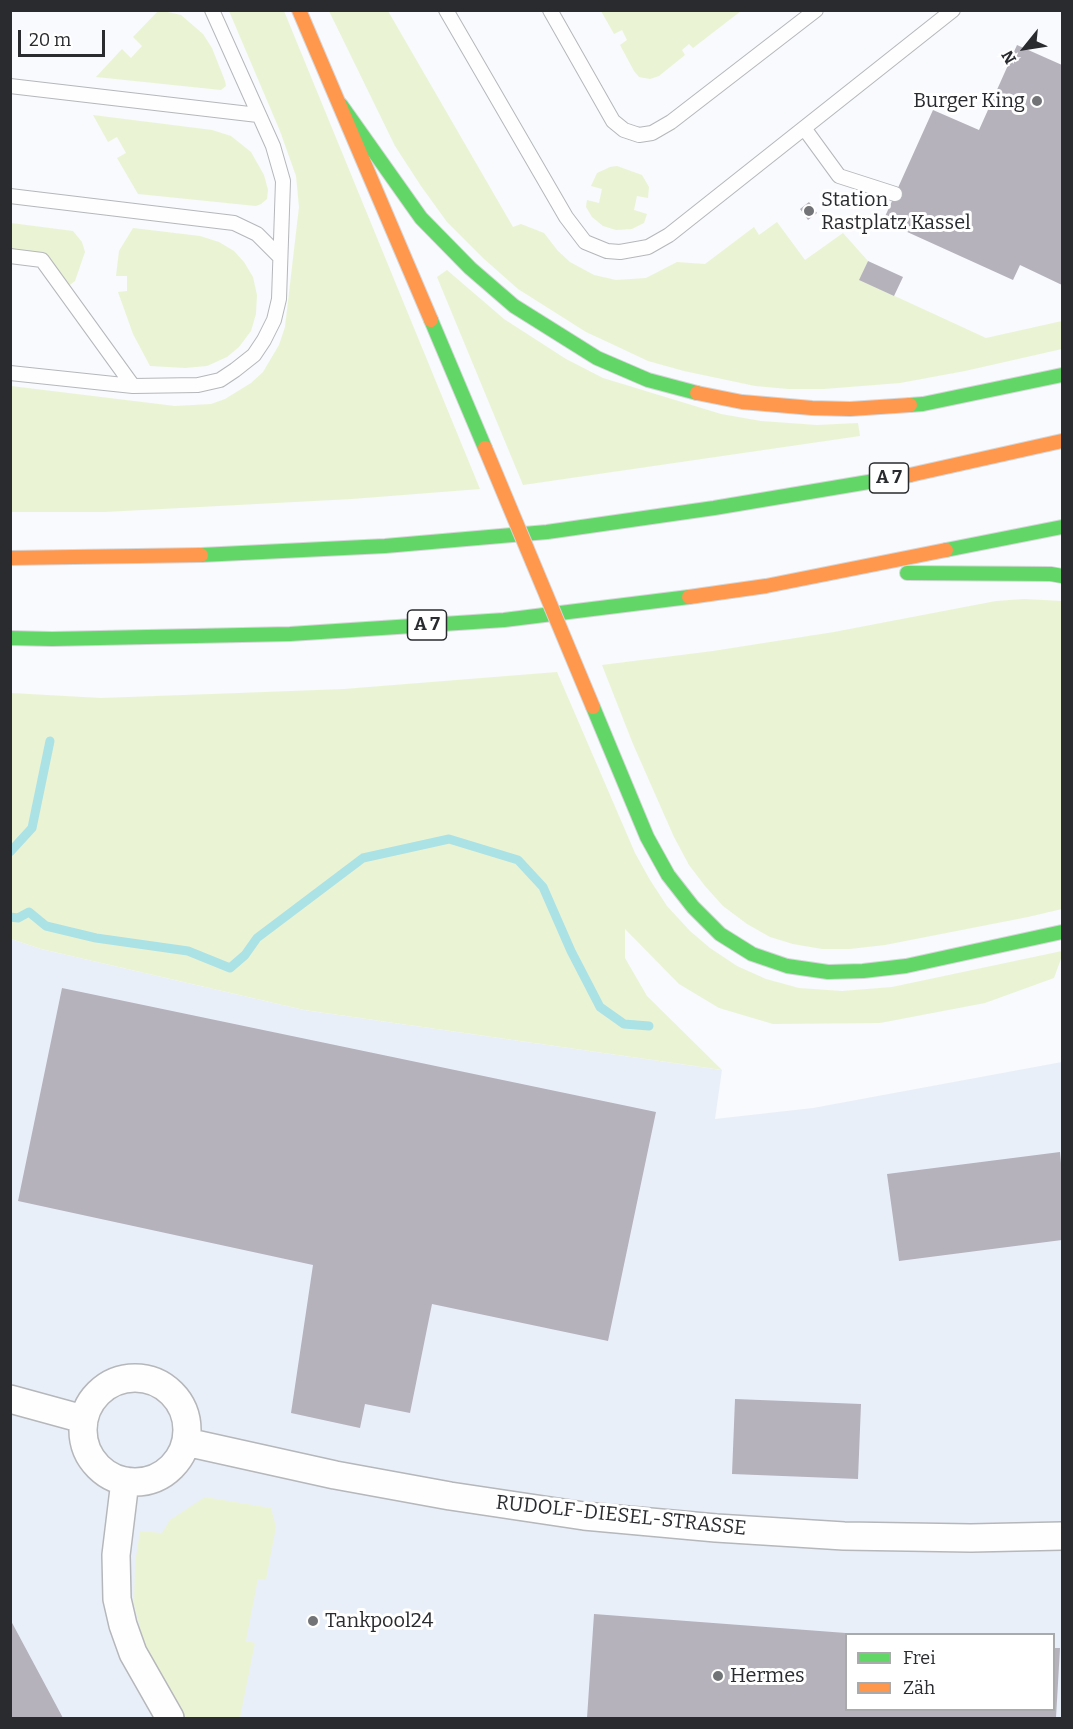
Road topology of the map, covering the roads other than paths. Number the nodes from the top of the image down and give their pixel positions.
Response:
1 (212, 10) edge
2 (299, 10) edge
3 (446, 10) edge
4 (550, 10) edge
5 (816, 10) edge
6 (952, 10) edge
7 (10, 86) edge
8 (342, 105) junction
9 (258, 115) junction
10 (804, 128) junction
11 (895, 194) dead end
12 (10, 196) edge
13 (10, 256) edge
14 (279, 256) junction
15 (10, 373) edge
16 (1062, 375) edge
17 (133, 386) junction
18 (1062, 441) edge
19 (1062, 527) edge
20 (10, 558) edge
21 (839, 572) junction
22 (1062, 576) edge
23 (10, 638) edge
24 (1062, 932) edge
25 (10, 1400) edge
26 (83, 1419) junction
27 (186, 1442) junction
28 (125, 1481) junction
29 (1062, 1536) edge
30 (170, 1719) edge

1 - 9 lane
2 - 8 highway
3 - 10 lane
4 - 5 lane
6 - 10 lane
7 - 9 lane
8 - 16 highway
8 - 24 highway, bridge
9 - 14 lane
10 - 11 lane
12 - 14 lane
13 - 17 lane
14 - 17 lane
15 - 17 lane
18 - 20 highway, A 7
19 - 21 highway, A 7
21 - 22 highway
21 - 23 highway, A 7
25 - 26 street
26 - 27 street
26 - 28 street
27 - 28 street
27 - 29 street, RUDOLF-DIESEL-STRASSE
28 - 30 street

